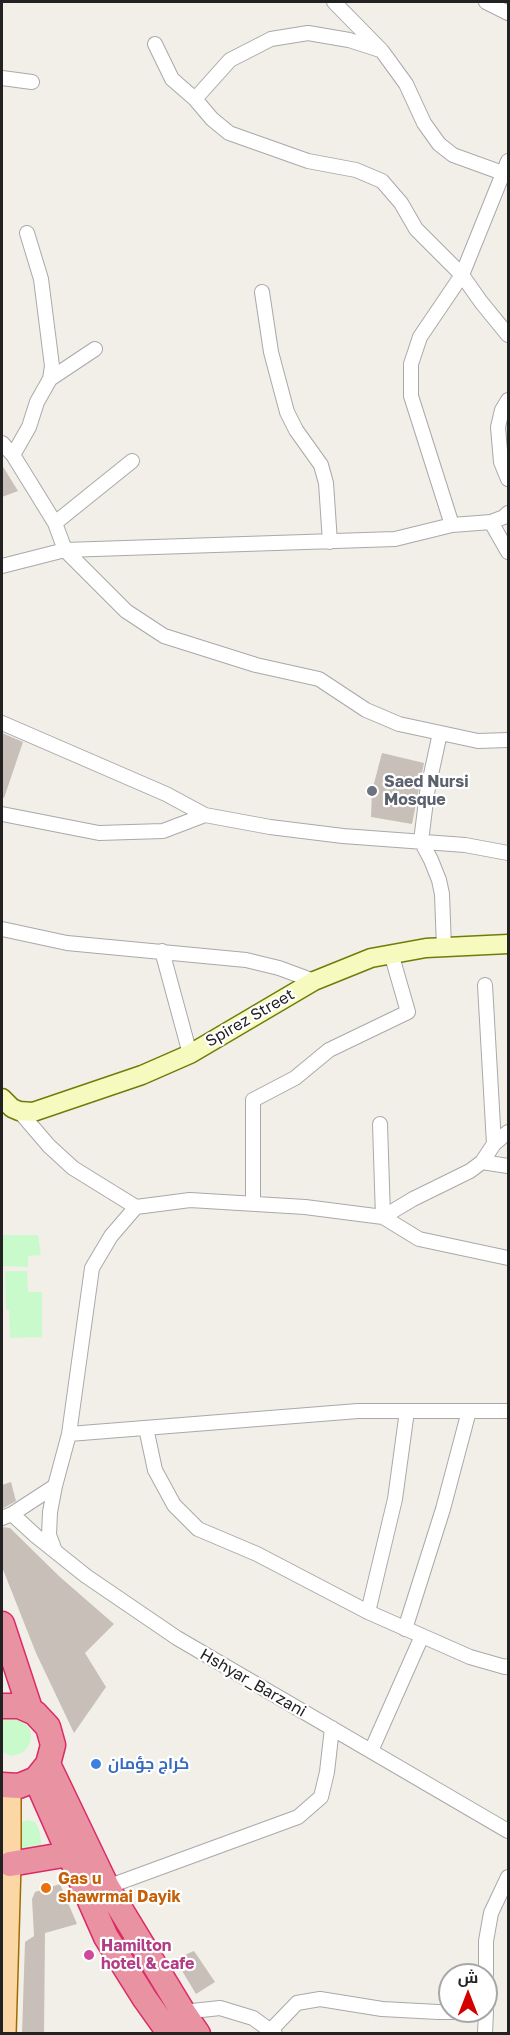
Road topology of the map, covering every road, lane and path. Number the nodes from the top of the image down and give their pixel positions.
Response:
1 (334, 2) edge
2 (489, 2) edge
3 (508, 14) edge
4 (155, 44) dead end
5 (382, 51) junction
6 (2, 78) edge
7 (32, 82) dead end
8 (195, 99) junction
9 (507, 170) edge
10 (27, 233) dead end
11 (462, 275) junction
12 (262, 292) dead end
13 (508, 336) edge
14 (95, 349) dead end
15 (50, 379) junction
16 (508, 400) edge
17 (2, 443) edge
18 (13, 455) junction
19 (132, 462) dead end
20 (508, 479) edge
21 (508, 513) edge
22 (491, 522) junction
23 (55, 523) junction
24 (453, 525) junction
25 (330, 542) junction
26 (65, 550) junction
27 (508, 552) edge
28 (2, 566) edge
29 (2, 723) edge
30 (440, 733) junction
31 (508, 740) edge
32 (2, 814) edge
33 (205, 815) junction
34 (421, 841) junction
35 (508, 853) edge
36 (2, 929) edge
37 (508, 944) edge
38 (444, 948) junction
39 (162, 951) junction
40 (391, 953) junction
41 (314, 981) junction
42 (485, 985) dead end
43 (190, 1054) junction
44 (2, 1098) edge
45 (20, 1111) junction
46 (380, 1124) dead end
47 (508, 1132) edge
48 (494, 1144) junction
49 (482, 1162) junction
50 (508, 1166) edge
51 (253, 1204) junction
52 (136, 1207) junction
53 (383, 1217) junction
54 (508, 1258) edge
55 (408, 1411) junction
56 (469, 1411) junction
57 (508, 1411) edge
58 (146, 1428) junction
59 (69, 1434) junction
60 (55, 1486) junction
61 (7, 1516) edge
62 (55, 1551) junction
63 (368, 1612) junction
64 (2, 1624) edge
65 (405, 1629) junction
66 (422, 1636) junction
67 (508, 1666) edge
68 (2, 1706) edge
69 (30, 1709) junction
70 (332, 1728) junction
71 (371, 1751) junction
72 (42, 1771) junction
73 (6, 1793) edge
74 (508, 1831) edge
75 (69, 1854) junction
76 (10, 1864) junction
77 (508, 1877) edge
78 (107, 1887) junction
79 (486, 1963) edge
80 (183, 2012) junction
81 (438, 2012) edge
82 (273, 2032) edge
83 (4, 2034) edge
84 (170, 2034) edge
85 (198, 2034) edge

1 - 5 street
2 - 3 street
4 - 8 street
5 - 8 street
5 - 9 street
6 - 7 street
8 - 11 street
9 - 11 street
10 - 15 street
11 - 13 street
11 - 24 street
12 - 25 street
14 - 15 street
15 - 18 street
16 - 20 street
17 - 18 street
18 - 23 street
19 - 23 street
21 - 22 street
22 - 24 street
22 - 27 street
23 - 26 street
24 - 25 street
25 - 26 street
26 - 28 street
26 - 30 street
29 - 33 street
30 - 31 street
30 - 34 street
32 - 33 street
33 - 34 street
34 - 35 street
34 - 38 street
36 - 39 street
37 - 38 main road, Spirez Street
38 - 40 main road, Spirez Street
39 - 41 street
39 - 43 street
40 - 41 main road, Spirez Street
40 - 51 street
41 - 43 main road, Spirez Street
42 - 48 street
43 - 45 main road, Spirez Street
44 - 45 main road
45 - 52 street
46 - 53 street
47 - 48 street
48 - 49 street
49 - 50 street
49 - 53 street
51 - 52 street
51 - 53 street
52 - 59 street
53 - 54 street
55 - 56 street
55 - 58 street
55 - 63 street
56 - 57 street
56 - 65 street
58 - 59 street
58 - 63 street
59 - 60 street
60 - 61 street
60 - 62 street
61 - 62 street, Hshyar_Barzani
62 - 70 street, Hshyar_Barzani
63 - 65 street
64 - 69 highway
65 - 66 street
66 - 67 street
66 - 71 street
68 - 69 highway
69 - 72 highway
70 - 71 street, Hshyar_Barzani
70 - 78 street
71 - 74 street, Hshyar_Barzani
72 - 73 highway
72 - 75 highway
72 - 78 highway
73 - 76 main road
75 - 76 highway
75 - 84 highway
76 - 83 main road
77 - 79 street
78 - 80 highway
80 - 82 street
80 - 85 highway
81 - 82 street

